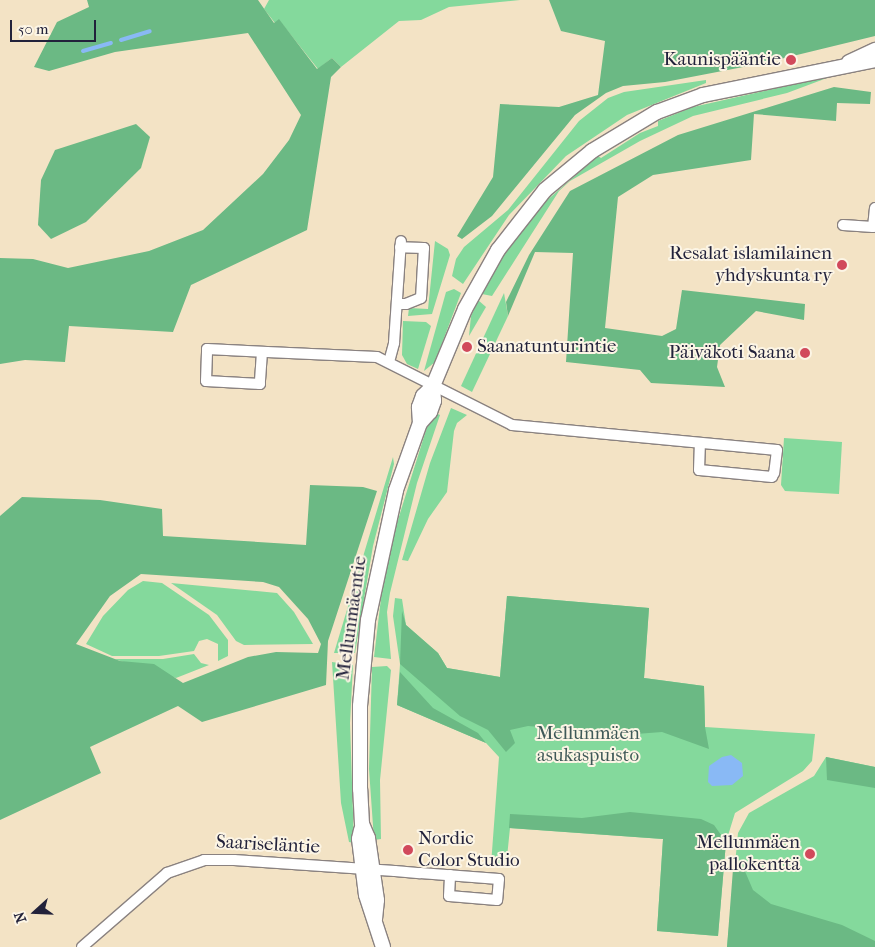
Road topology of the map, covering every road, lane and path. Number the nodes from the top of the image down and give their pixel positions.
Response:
1 (875, 50) edge
2 (875, 60) edge
3 (842, 66) junction
4 (875, 208) edge
5 (843, 225) dead end
6 (397, 304) junction
7 (262, 352) junction
8 (389, 362) junction
9 (434, 386) junction
10 (700, 444) junction
11 (367, 869) junction
12 (450, 875) junction
13 (82, 947) edge
14 (383, 947) edge

1 - 3 main road, Mellunmäentie
2 - 3 main road, Mellunmäentie
3 - 9 main road, Mellunmäentie
4 - 5 street
6 - 6 street
6 - 8 street
7 - 7 street
7 - 8 street
8 - 9 street
9 - 10 street
9 - 11 main road, Mellunmäentie
10 - 10 street
11 - 12 street, Saariseläntie
11 - 13 street, Saariseläntie
11 - 14 main road, Mellunmäentie
12 - 12 street, Saariseläntie

